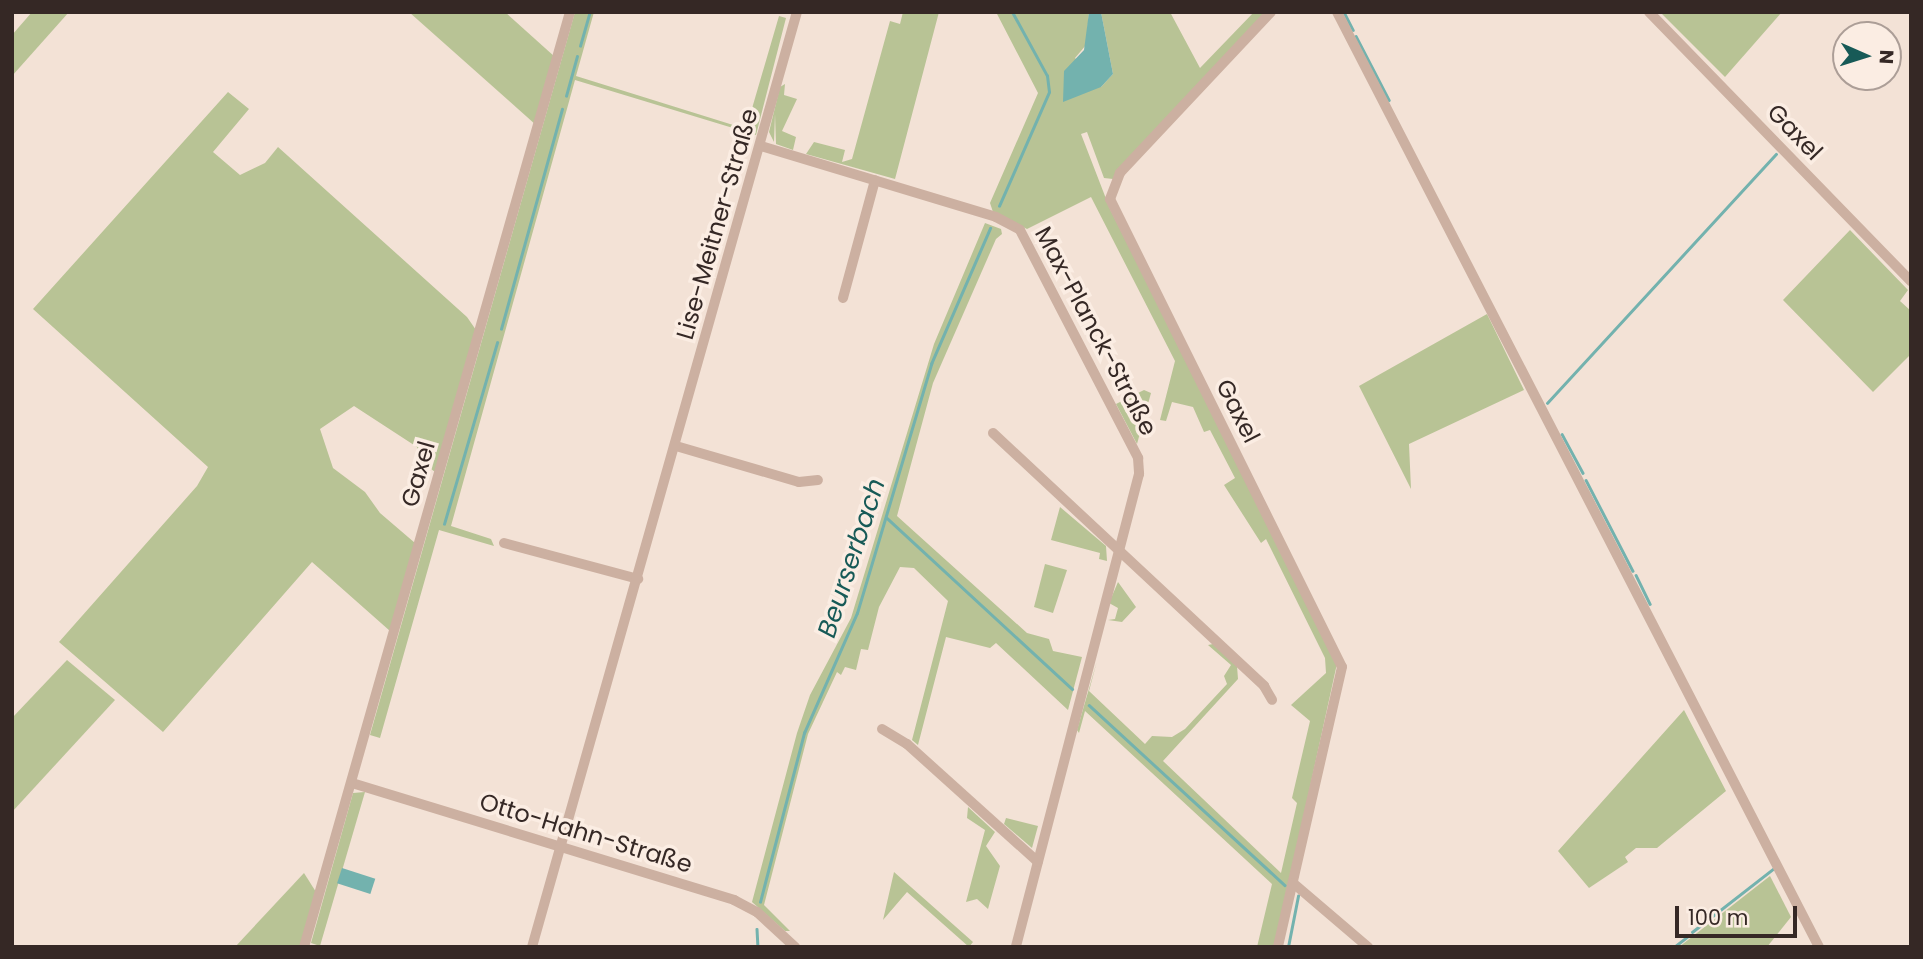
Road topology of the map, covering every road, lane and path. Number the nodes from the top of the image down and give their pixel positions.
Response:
1 (570, 12) edge
2 (797, 12) edge
3 (1271, 12) edge
4 (1337, 12) edge
5 (1649, 12) edge
6 (761, 146) junction
7 (875, 180) junction
8 (1911, 281) edge
9 (843, 298) dead end
10 (993, 433) dead end
11 (676, 446) junction
12 (818, 480) dead end
13 (504, 543) dead end
14 (1117, 553) junction
15 (638, 579) junction
16 (1272, 700) dead end
17 (882, 729) dead end
18 (352, 783) junction
19 (561, 848) junction
20 (1038, 862) junction
21 (1293, 883) junction
22 (304, 947) edge
23 (532, 947) edge
24 (795, 947) edge
25 (1016, 947) edge
26 (1278, 947) edge
27 (1367, 947) edge
28 (1819, 947) edge

1 - 18 street, Gaxel
2 - 6 street, Lise-Meitner-Straße
3 - 21 street, Gaxel
4 - 28 street
5 - 8 street, Gaxel
6 - 7 street, Max-Planck-Straße
6 - 11 street, Lise-Meitner-Straße
7 - 9 street
7 - 14 street, Max-Planck-Straße
10 - 14 street
11 - 12 street
11 - 15 street, Lise-Meitner-Straße
13 - 15 street
14 - 16 street
14 - 20 street, Max-Planck-Straße
15 - 19 street, Lise-Meitner-Straße
17 - 20 street
18 - 19 street, Otto-Hahn-Straße
18 - 22 street, Gaxel
19 - 23 street, Lise-Meitner-Straße
19 - 24 street, Otto-Hahn-Straße
20 - 25 street, Max-Planck-Straße
21 - 26 street, Gaxel
21 - 27 street

